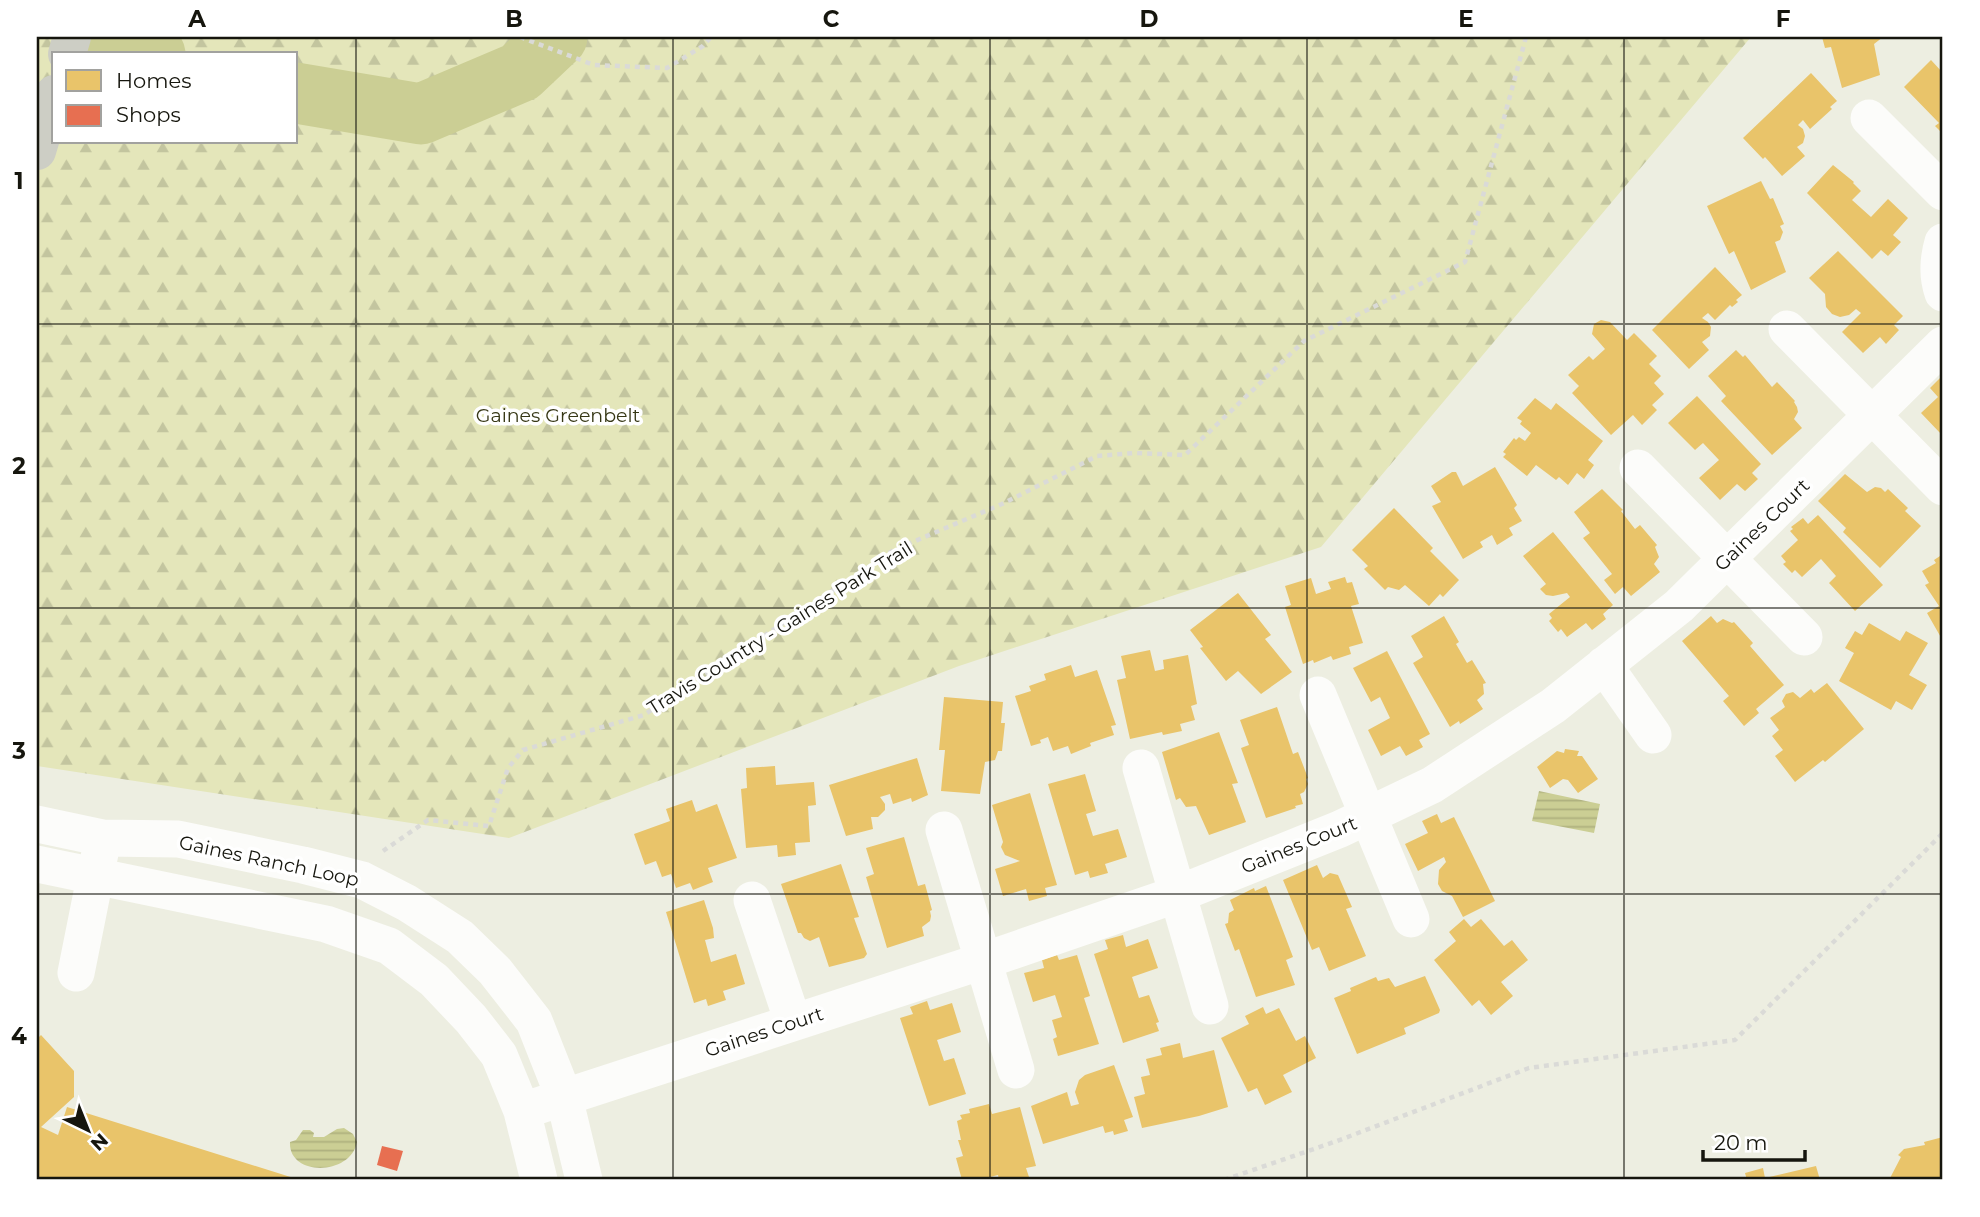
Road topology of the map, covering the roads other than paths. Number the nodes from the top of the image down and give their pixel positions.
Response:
1 (52, 101) edge
2 (1868, 118) dead end
3 (37, 151) edge
4 (1943, 192) edge
5 (1943, 242) edge
6 (1943, 293) edge
7 (1787, 330) dead end
8 (1943, 345) edge
9 (1873, 416) junction
10 (1638, 468) dead end
11 (1943, 488) edge
12 (1727, 559) junction
13 (1804, 637) dead end
14 (1604, 665) junction
15 (1318, 695) dead end
16 (1653, 734) dead end
17 (1141, 768) dead end
18 (1368, 816) junction
19 (37, 824) edge
20 (944, 831) dead end
21 (103, 838) junction
22 (37, 864) edge
23 (93, 877) junction
24 (1178, 894) junction
25 (752, 900) dead end
26 (1411, 919) dead end
27 (983, 961) junction
28 (76, 973) dead end
29 (1210, 1006) dead end
30 (793, 1023) junction
31 (1016, 1070) dead end
32 (564, 1097) junction
33 (522, 1111) junction
34 (539, 1180) edge
35 (584, 1180) edge

1 - 3 main road
2 - 4 street
5 - 6 street
7 - 9 street
8 - 9 street, Gaines Court
9 - 11 street
9 - 12 street, Gaines Court
10 - 12 street
12 - 13 street
12 - 14 street, Gaines Court
14 - 16 street
14 - 18 street, Gaines Court
15 - 18 street
17 - 24 street
18 - 24 street, Gaines Court
18 - 26 street
19 - 21 street, Gaines Ranch Loop
20 - 27 street
21 - 23 street
21 - 32 street, Gaines Ranch Loop
22 - 23 street
23 - 28 street
23 - 33 street
24 - 27 street, Gaines Court
24 - 29 street
25 - 30 street
27 - 30 street, Gaines Court
27 - 31 street
30 - 32 street, Gaines Court
32 - 33 street, Gaines Court
32 - 35 street, Gaines Ranch Loop
33 - 34 street

